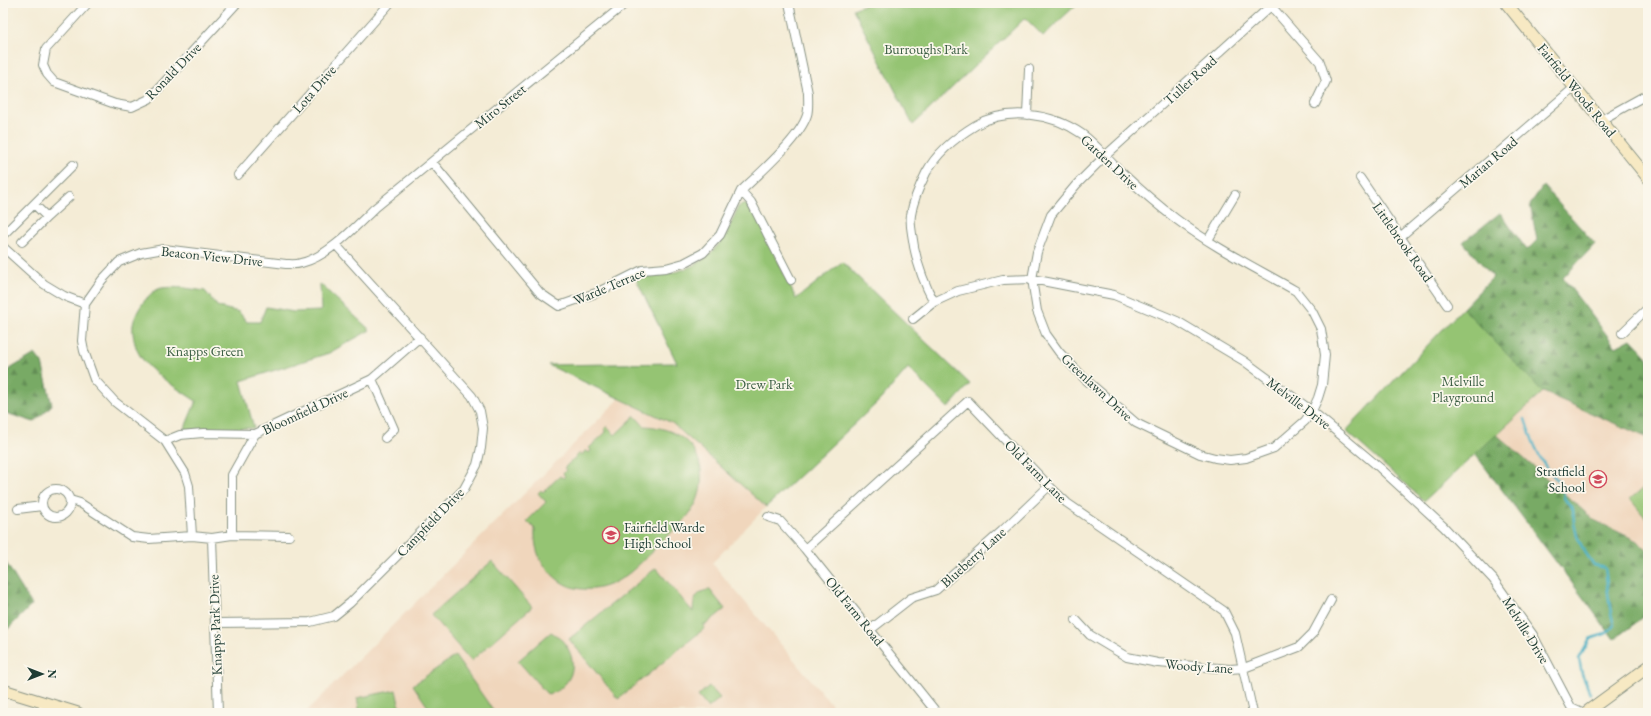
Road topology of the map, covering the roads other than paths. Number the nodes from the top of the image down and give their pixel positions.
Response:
1 (88, 3) edge
2 (237, 3) edge
3 (390, 3) edge
4 (626, 3) edge
5 (789, 3) edge
6 (1506, 3) edge
7 (1273, 5) edge
8 (1029, 69) dead end
9 (1575, 88) junction
10 (1648, 94) edge
11 (1315, 104) dead end
12 (1027, 114) junction
13 (1601, 120) junction
14 (1105, 156) junction
15 (432, 162) junction
16 (73, 165) dead end
17 (238, 175) dead end
18 (1360, 178) dead end
19 (1648, 178) edge
20 (741, 191) junction
21 (1235, 195) dead end
22 (69, 197) dead end
23 (34, 204) junction
24 (375, 208) joint
25 (47, 217) junction
26 (3, 235) edge
27 (1400, 237) junction
28 (1208, 240) junction
29 (22, 242) dead end
30 (336, 245) junction
31 (3, 247) edge
32 (1032, 279) junction
33 (791, 280) dead end
34 (934, 302) junction
35 (85, 304) junction
36 (1447, 305) dead end
37 (1648, 308) edge
38 (913, 318) dead end
39 (1622, 332) dead end
40 (420, 337) junction
41 (372, 379) junction
42 (1312, 411) junction
43 (255, 434) junction
44 (385, 438) dead end
45 (165, 441) junction
46 (1049, 486) junction
47 (70, 500) junction
48 (42, 506) junction
49 (18, 509) dead end
50 (768, 517) dead end
51 (232, 535) junction
52 (192, 536) junction
53 (289, 536) dead end
54 (212, 538) junction
55 (805, 550) junction
56 (1331, 600) dead end
57 (1076, 620) dead end
58 (216, 623) junction
59 (870, 630) junction
60 (1648, 667) edge
61 (1244, 668) junction
62 (3, 690) edge
63 (43, 708) edge
64 (78, 713) edge
65 (218, 713) edge
66 (937, 713) edge
67 (1253, 713) edge
68 (1585, 713) edge

1 - 2 street, Ronald Drive
3 - 17 street, Lota Drive
4 - 15 street, Miro Street
5 - 20 street, Warde Terrace
6 - 9 main road, Fairfield Woods Road
7 - 11 street
7 - 14 street, Tuller Road
8 - 12 street
9 - 13 main road, Fairfield Woods Road
9 - 27 street, Marian Road
10 - 13 street
12 - 14 street, Garden Drive
12 - 34 street, Garden Drive
13 - 19 main road, Fairfield Woods Road
14 - 28 street, Garden Drive
14 - 32 street, Greenlawn Drive
15 - 20 street, Warde Terrace
15 - 24 street, Miro Street
16 - 23 street
18 - 27 street, Littlebrook Road
20 - 33 street
21 - 28 street
22 - 25 street
23 - 25 street
23 - 26 street
24 - 30 street, Beacon View Drive
25 - 29 street
27 - 36 street, Littlebrook Road
28 - 42 street, Garden Drive
30 - 35 street, Beacon View Drive
30 - 40 street, Campfield Drive
31 - 35 street
32 - 34 street, Melville Drive
32 - 42 street, Melville Drive
32 - 42 street, Greenlawn Drive
34 - 38 street, Melville Drive
35 - 45 street
37 - 39 street
40 - 41 street, Bloomfield Drive
40 - 58 street, Campfield Drive
41 - 43 street, Bloomfield Drive
41 - 44 street
42 - 68 street, Melville Drive
43 - 45 street
43 - 51 street, Bloomfield Drive
45 - 52 street
46 - 55 street, Old Farm Lane
46 - 59 street, Blueberry Lane
46 - 61 street, Old Farm Lane
47 - 48 street
47 - 48 street
47 - 52 street
48 - 49 street
50 - 55 street, Old Farm Road
51 - 53 street
51 - 54 street
52 - 54 street
54 - 58 street, Knapps Park Drive
55 - 59 street, Old Farm Road
56 - 61 street, Woody Lane
57 - 61 street, Woody Lane
58 - 65 street, Knapps Park Drive
59 - 66 street, Old Farm Road
60 - 68 main road
61 - 67 street, Old Farm Lane
62 - 63 main road
63 - 64 main road

